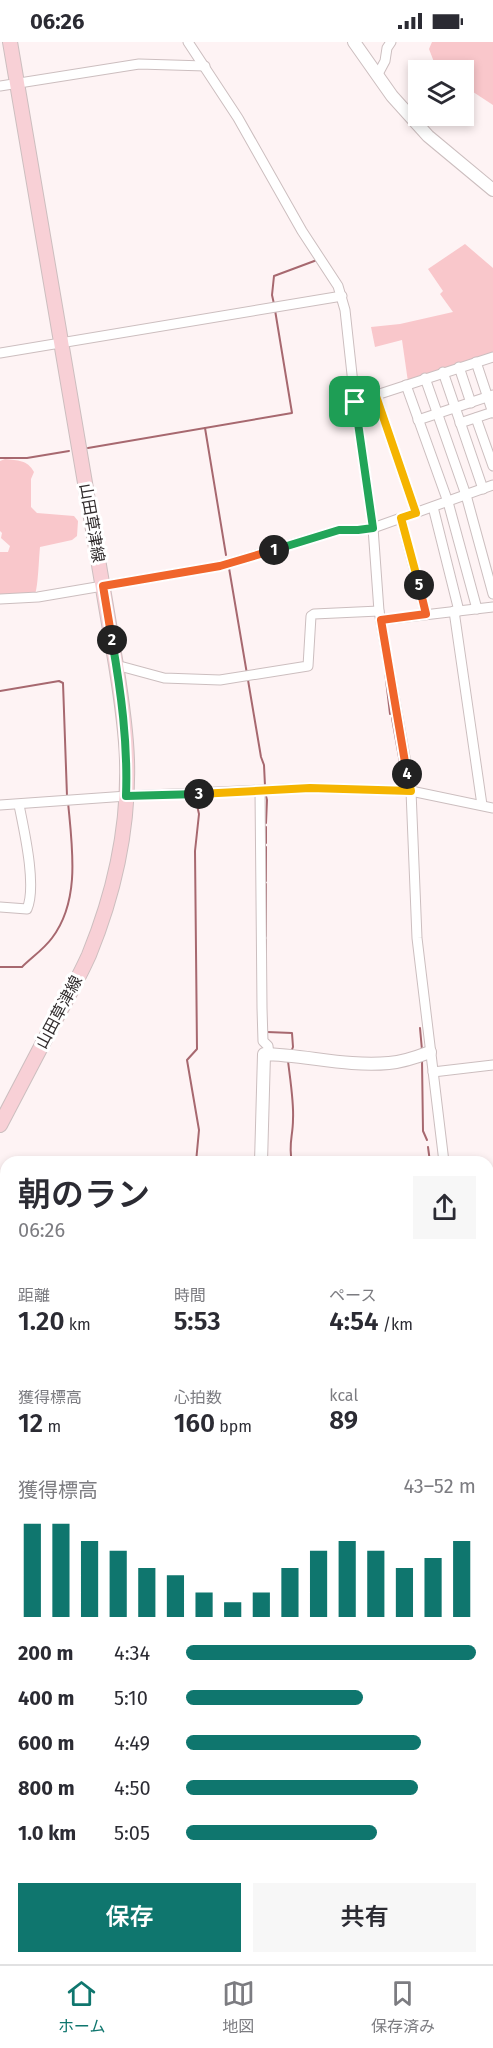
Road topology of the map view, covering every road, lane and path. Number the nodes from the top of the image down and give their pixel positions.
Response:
1 (10, 42) edge
2 (189, 42) edge
3 (354, 42) edge
4 (391, 42) edge
5 (205, 66) junction
6 (377, 76) junction
7 (16, 84) junction
8 (0, 86) edge
9 (493, 190) edge
10 (342, 296) junction
11 (61, 344) junction
12 (0, 353) edge
13 (493, 357) edge
14 (476, 362) junction
15 (459, 368) junction
16 (443, 372) junction
17 (425, 378) junction
18 (406, 385) junction
19 (376, 396) junction
20 (490, 396) edge
21 (355, 402) junction
22 (471, 403) junction
23 (455, 408) junction
24 (493, 412) edge
25 (437, 414) junction
26 (476, 418) junction
27 (418, 420) junction
28 (460, 423) junction
29 (493, 466) edge
30 (493, 485) edge
31 (483, 489) junction
32 (466, 495) junction
33 (448, 502) junction
34 (433, 507) junction
35 (416, 513) junction
36 (401, 518) junction
37 (373, 528) junction
38 (103, 586) junction
39 (493, 594) edge
40 (0, 599) edge
41 (493, 607) edge
42 (477, 609) junction
43 (457, 611) junction
44 (426, 614) junction
45 (380, 616) junction
46 (116, 665) junction
47 (260, 791) junction
48 (411, 791) junction
49 (126, 796) junction
50 (19, 804) junction
51 (0, 805) edge
52 (482, 805) junction
53 (493, 808) edge
54 (0, 907) edge
55 (430, 1052) junction
56 (269, 1054) junction
57 (493, 1065) edge
58 (433, 1072) junction
59 (0, 1125) edge
60 (261, 1156) edge
61 (443, 1156) edge

1 - 7 main road, 山田草津線
2 - 5 street
3 - 6 street
4 - 6 street
5 - 7 street
5 - 10 street
6 - 9 street
7 - 8 street
7 - 11 main road, 山田草津線
10 - 11 street
10 - 21 street
11 - 12 street
11 - 38 main road, 山田草津線
13 - 14 street
14 - 15 street
14 - 20 street
15 - 16 street
15 - 22 street
16 - 17 street
16 - 23 street
17 - 18 street
17 - 25 street
18 - 19 street
18 - 27 street
19 - 21 street
19 - 35 street
20 - 22 street
20 - 24 street
21 - 37 street
22 - 23 street
23 - 25 street
23 - 28 street
24 - 26 street
25 - 27 street
25 - 32 street
26 - 28 street
26 - 29 street
27 - 33 street
28 - 31 street
30 - 31 street
31 - 32 street
32 - 33 street
32 - 39 street
33 - 34 street
33 - 42 street
34 - 35 street
34 - 43 street
35 - 36 street
36 - 37 street
36 - 44 street
37 - 38 street
37 - 45 street
38 - 40 street
38 - 46 main road, 山田草津線
41 - 42 street
42 - 43 street
43 - 44 street
43 - 52 street
44 - 45 street
45 - 46 street
45 - 48 street
46 - 49 main road, 山田草津線
47 - 48 street
47 - 49 street
47 - 56 street
48 - 52 street
48 - 55 street
49 - 50 street
49 - 59 main road, 山田草津線
50 - 51 street
50 - 54 street
52 - 53 street
55 - 56 street
55 - 58 street
56 - 60 street
57 - 58 street
58 - 61 street

